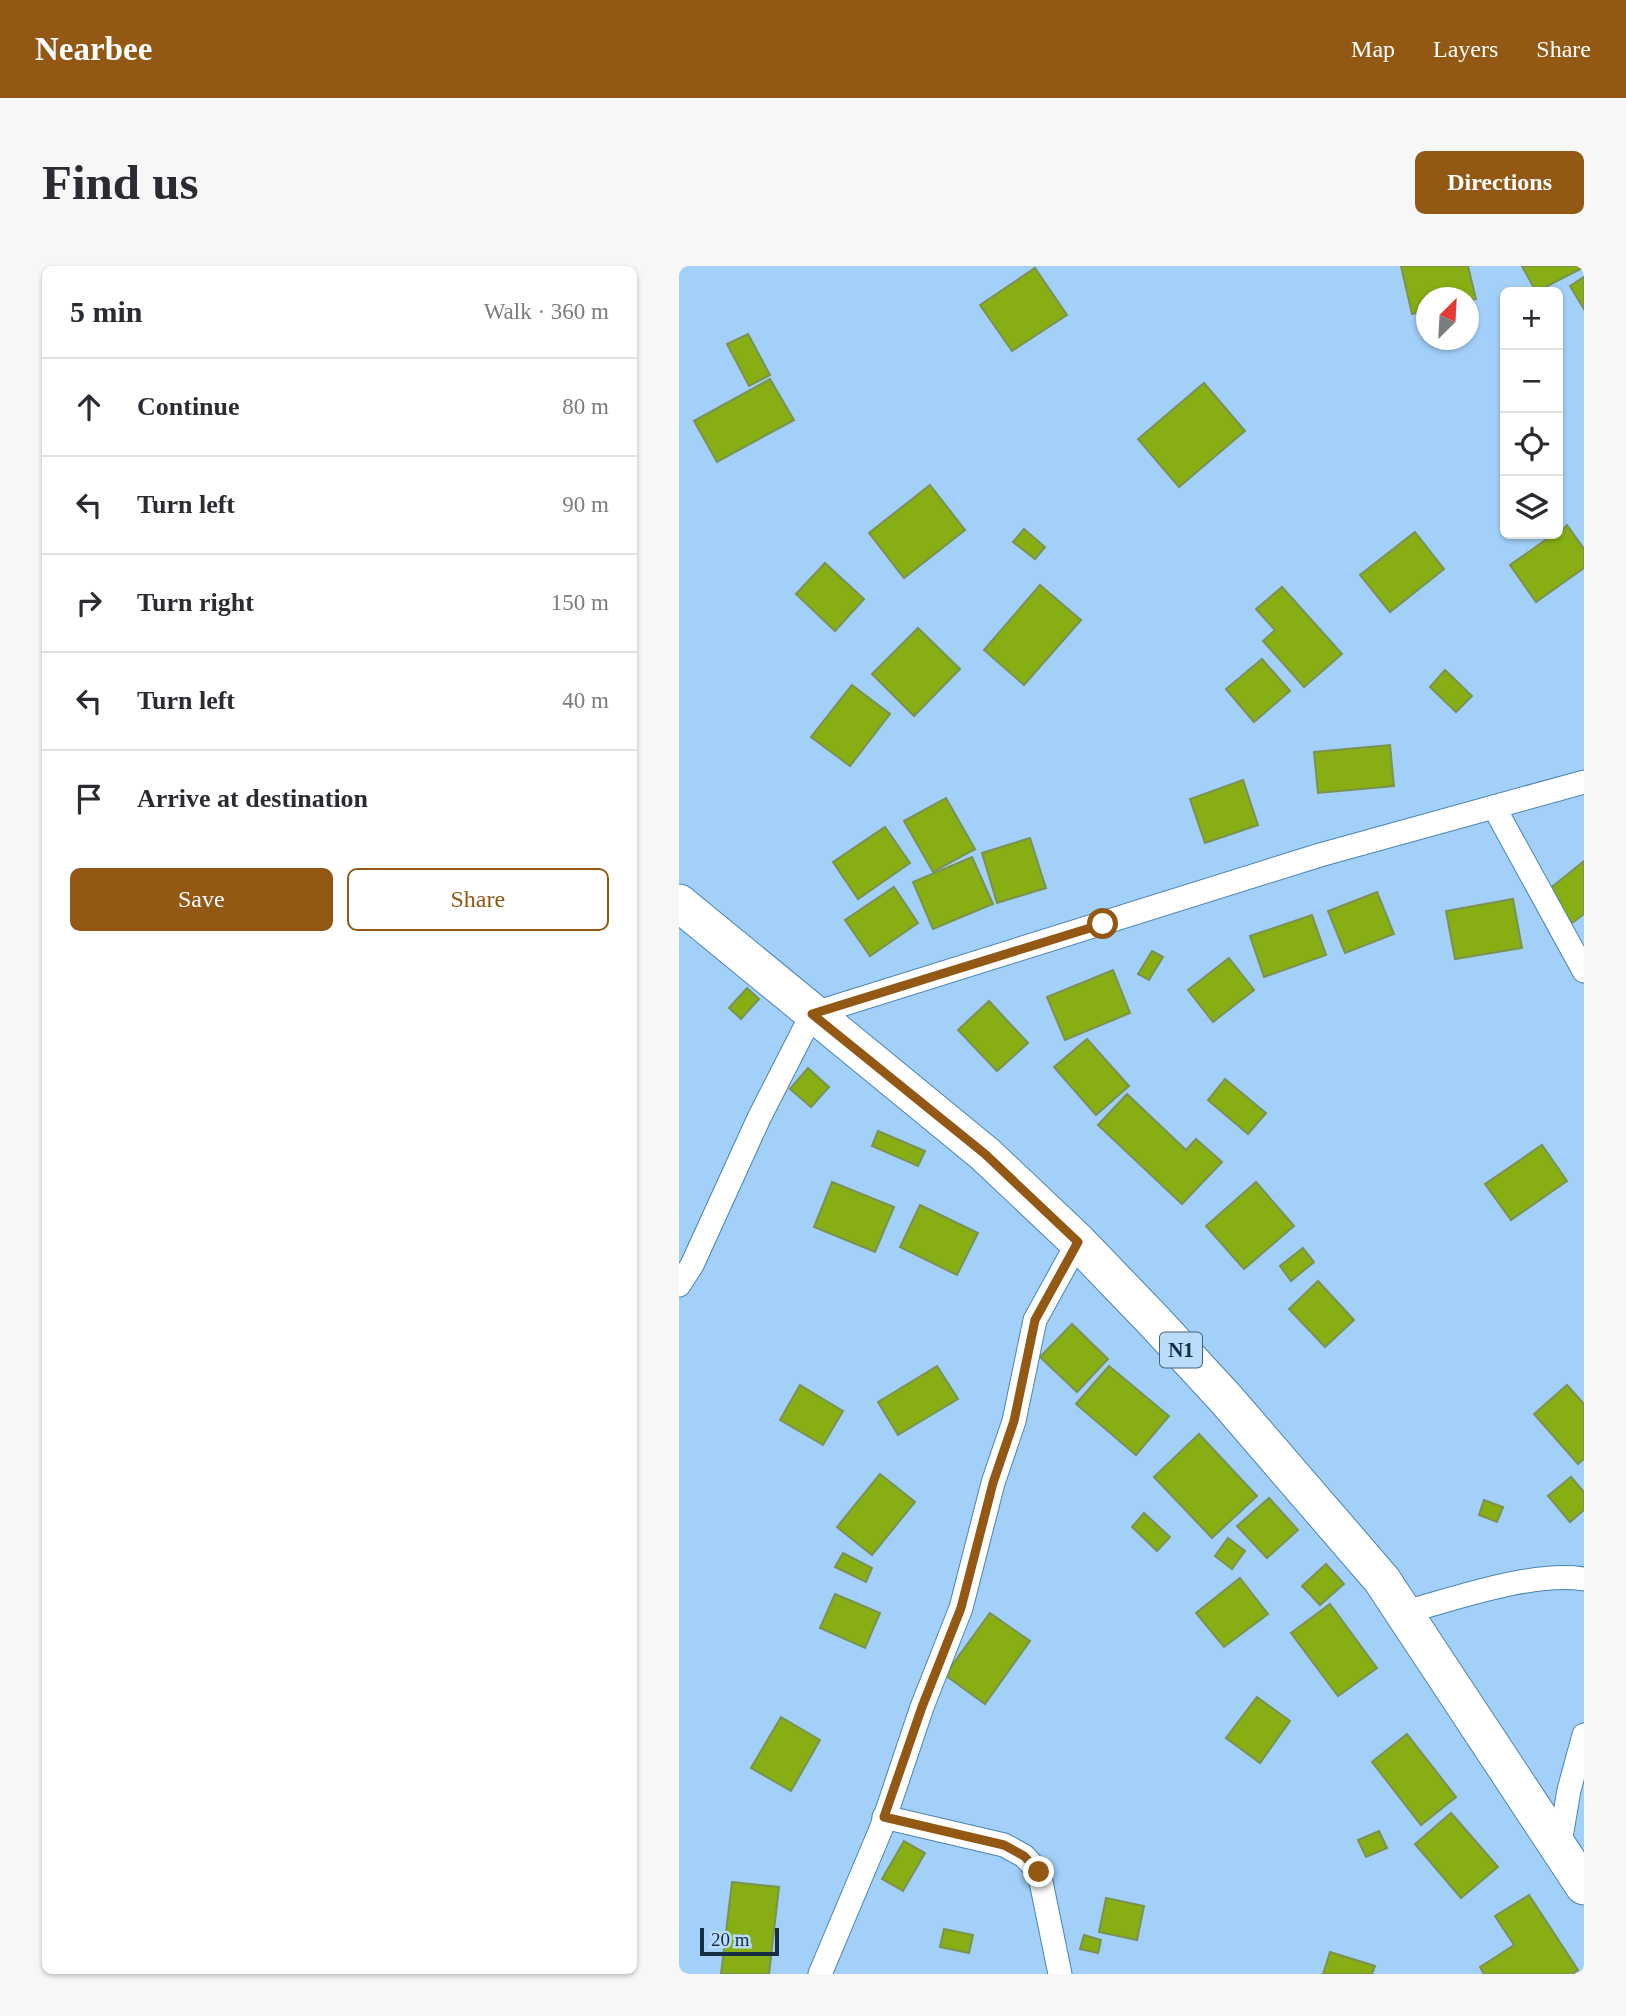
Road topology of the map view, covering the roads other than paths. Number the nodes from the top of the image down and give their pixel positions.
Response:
1 (1584, 782) edge
2 (1494, 807) junction
3 (679, 903) edge
4 (1584, 971) edge
5 (812, 1014) junction
6 (1078, 1242) junction
7 (679, 1285) edge
8 (1584, 1579) edge
9 (1402, 1613) junction
10 (1584, 1735) edge
11 (884, 1817) junction
12 (1559, 1849) junction
13 (1584, 1886) edge
14 (820, 1974) edge
15 (1060, 1974) edge

1 - 2 street
2 - 4 street
2 - 5 street
3 - 5 main road, N1
5 - 6 main road, N1
5 - 7 street
6 - 9 main road, N1
6 - 11 street
8 - 9 street
9 - 12 main road, N1
10 - 12 street
11 - 14 street
11 - 15 street
12 - 13 main road, N1

